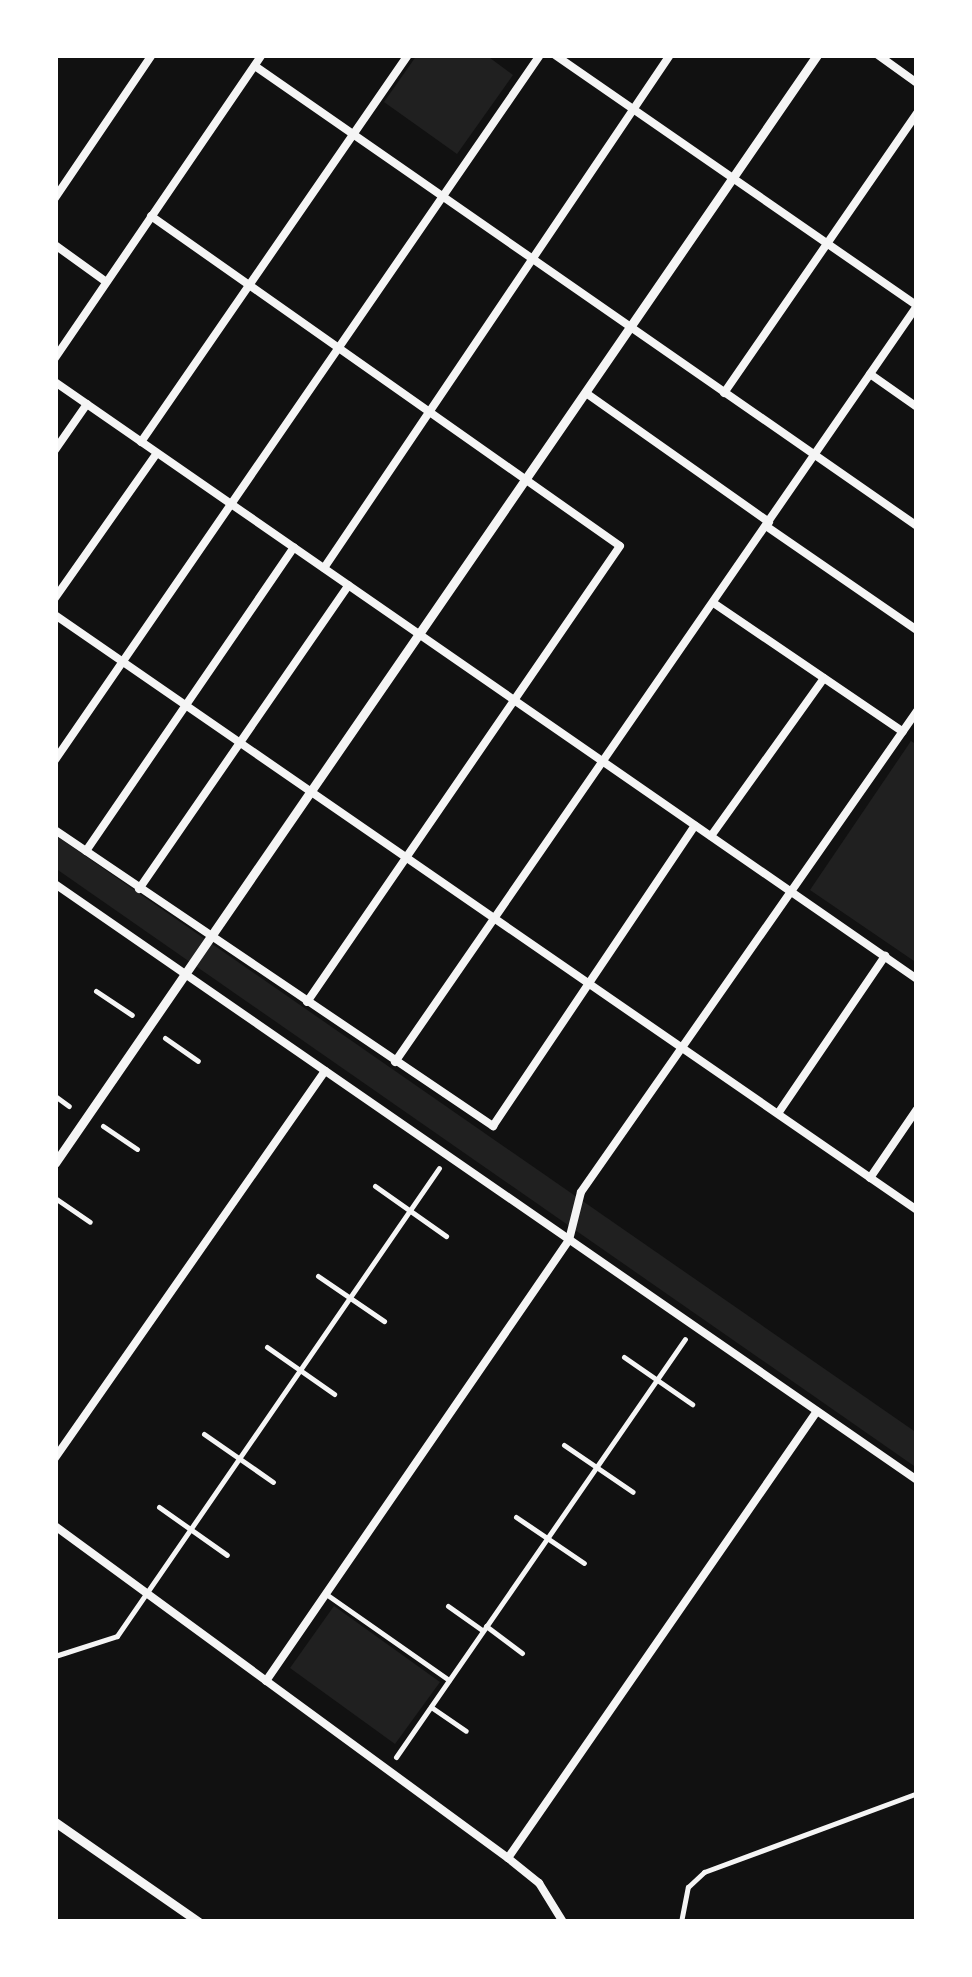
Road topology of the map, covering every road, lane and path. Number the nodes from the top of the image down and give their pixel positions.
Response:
1 (152, 55) edge
2 (262, 55) edge
3 (408, 55) edge
4 (540, 55) edge
5 (556, 55) edge
6 (670, 55) edge
7 (817, 55) edge
8 (878, 55) edge
9 (255, 66) junction
10 (917, 83) edge
11 (634, 109) junction
12 (917, 113) edge
13 (352, 135) junction
14 (734, 178) junction
15 (443, 196) junction
16 (55, 198) edge
17 (151, 216) junction
18 (828, 241) junction
19 (55, 245) edge
20 (532, 258) junction
21 (106, 281) junction
22 (249, 284) junction
23 (917, 306) edge
24 (631, 326) junction
25 (339, 347) junction
26 (55, 358) edge
27 (870, 374) junction
28 (55, 382) edge
29 (586, 393) junction
30 (724, 393) junction
31 (87, 404) junction
32 (917, 407) edge
33 (430, 409) junction
34 (142, 442) junction
35 (55, 450) edge
36 (157, 453) junction
37 (814, 455) junction
38 (527, 478) junction
39 (231, 504) junction
40 (768, 524) junction
41 (917, 526) edge
42 (294, 547) junction
43 (324, 568) junction
44 (349, 586) junction
45 (55, 598) edge
46 (715, 604) junction
47 (55, 614) edge
48 (917, 630) edge
49 (419, 634) junction
50 (123, 662) junction
51 (824, 678) junction
52 (514, 700) junction
53 (186, 705) junction
54 (917, 711) edge
55 (903, 732) junction
56 (241, 743) junction
57 (55, 760) edge
58 (602, 761) junction
59 (311, 791) junction
60 (695, 825) junction
61 (55, 830) edge
62 (711, 836) junction
63 (86, 851) junction
64 (408, 857) junction
65 (55, 884) edge
66 (139, 889) junction
67 (791, 892) junction
68 (497, 919) junction
69 (211, 936) junction
70 (884, 956) junction
71 (184, 976) junction
72 (917, 979) edge
73 (592, 984) junction
74 (96, 991) dead end
75 (307, 1002) junction
76 (132, 1016) dead end
77 (165, 1038) dead end
78 (684, 1048) junction
79 (198, 1061) dead end
80 (396, 1062) junction
81 (324, 1071) junction
82 (55, 1096) edge
83 (70, 1106) dead end
84 (917, 1109) edge
85 (778, 1112) junction
86 (103, 1126) dead end
87 (137, 1149) dead end
88 (55, 1164) edge
89 (439, 1168) dead end
90 (870, 1178) junction
91 (375, 1186) dead end
92 (55, 1198) edge
93 (410, 1210) junction
94 (917, 1210) edge
95 (90, 1222) dead end
96 (446, 1236) dead end
97 (569, 1240) junction
98 (318, 1276) dead end
99 (350, 1298) junction
100 (384, 1321) dead end
101 (685, 1338) dead end
102 (267, 1347) dead end
103 (624, 1356) dead end
104 (300, 1370) junction
105 (657, 1380) junction
106 (334, 1394) dead end
107 (692, 1404) dead end
108 (817, 1411) junction
109 (204, 1434) dead end
110 (564, 1445) dead end
111 (55, 1458) edge
112 (240, 1458) junction
113 (596, 1468) junction
114 (917, 1480) edge
115 (273, 1482) dead end
116 (633, 1492) dead end
117 (158, 1507) dead end
118 (516, 1517) dead end
119 (55, 1526) edge
120 (190, 1530) junction
121 (547, 1538) junction
122 (227, 1555) dead end
123 (584, 1563) dead end
124 (146, 1594) junction
125 (326, 1594) junction
126 (448, 1606) dead end
127 (485, 1628) junction
128 (522, 1652) dead end
129 (55, 1656) edge
130 (449, 1680) junction
131 (266, 1681) junction
132 (431, 1706) junction
133 (466, 1731) dead end
134 (396, 1757) dead end
135 (917, 1793) edge
136 (55, 1822) edge
137 (508, 1858) junction
138 (199, 1922) edge
139 (563, 1922) edge
140 (671, 1922) edge
141 (681, 1922) edge

1 - 16 street
2 - 9 street
3 - 13 street
4 - 15 street
5 - 11 street
6 - 11 street
7 - 14 street
8 - 10 street
9 - 13 street
9 - 17 street
11 - 14 street
11 - 20 street
12 - 18 street
13 - 15 street
13 - 22 street
14 - 18 street
14 - 24 street
15 - 20 street
15 - 25 street
17 - 21 street
17 - 22 street
18 - 23 street
18 - 30 street
19 - 21 street
20 - 24 street
20 - 33 street
21 - 26 street
22 - 25 street
22 - 34 street
23 - 27 street
24 - 29 street
24 - 30 street
25 - 33 street
25 - 39 street
27 - 32 street
27 - 37 street
28 - 31 street
29 - 38 street
29 - 40 street
30 - 37 street
31 - 34 street
31 - 35 street
33 - 38 street
33 - 43 street
34 - 36 street
36 - 39 street
36 - 45 street
37 - 40 street
37 - 41 street
38 - 49 street
38 - 52 street
39 - 42 street
39 - 50 street
40 - 46 street
40 - 48 street
42 - 43 street
42 - 53 street
43 - 44 street
44 - 49 street
44 - 56 street
46 - 51 street
46 - 58 street
47 - 50 street
49 - 52 street
49 - 59 street
50 - 53 street
50 - 57 street
51 - 55 street
51 - 62 street
52 - 58 street
52 - 64 street
53 - 56 street
53 - 63 street
54 - 55 street
55 - 67 street
56 - 59 street
56 - 66 street
58 - 60 street
58 - 68 street
59 - 64 street
59 - 69 street
60 - 62 street
60 - 73 street
61 - 63 street
62 - 67 street
63 - 66 street
64 - 68 street
64 - 75 street
65 - 71 street
66 - 69 street
67 - 70 street
67 - 78 street
68 - 73 street
68 - 80 street
69 - 71 street
69 - 75 street
70 - 72 street
70 - 85 street
71 - 81 street
71 - 88 street
73 - 78 street
73 - 80 street
74 - 76 street
75 - 80 street
77 - 79 street
78 - 85 street
78 - 97 street
81 - 97 street
81 - 111 street
82 - 83 street
84 - 90 street
85 - 90 street
86 - 87 street
89 - 93 street
90 - 94 street
91 - 93 street
92 - 95 street
93 - 96 street
93 - 99 street
97 - 108 street
97 - 125 street
98 - 99 street
99 - 100 street
99 - 104 street
101 - 105 street
102 - 104 street
103 - 105 street
104 - 106 street
104 - 112 street
105 - 107 street
105 - 113 street
108 - 114 street
108 - 137 street
109 - 112 street
110 - 113 street
112 - 115 street
112 - 120 street
113 - 116 street
113 - 121 street
117 - 120 street
118 - 121 street
119 - 124 street
120 - 122 street
120 - 124 street
121 - 123 street
121 - 127 street
124 - 129 street
124 - 131 street
125 - 130 street
125 - 131 street
126 - 127 street
127 - 128 street
127 - 130 street
130 - 132 street
131 - 137 street
132 - 133 street
132 - 134 street
135 - 141 street
136 - 138 street
137 - 139 street
140 - 141 street

